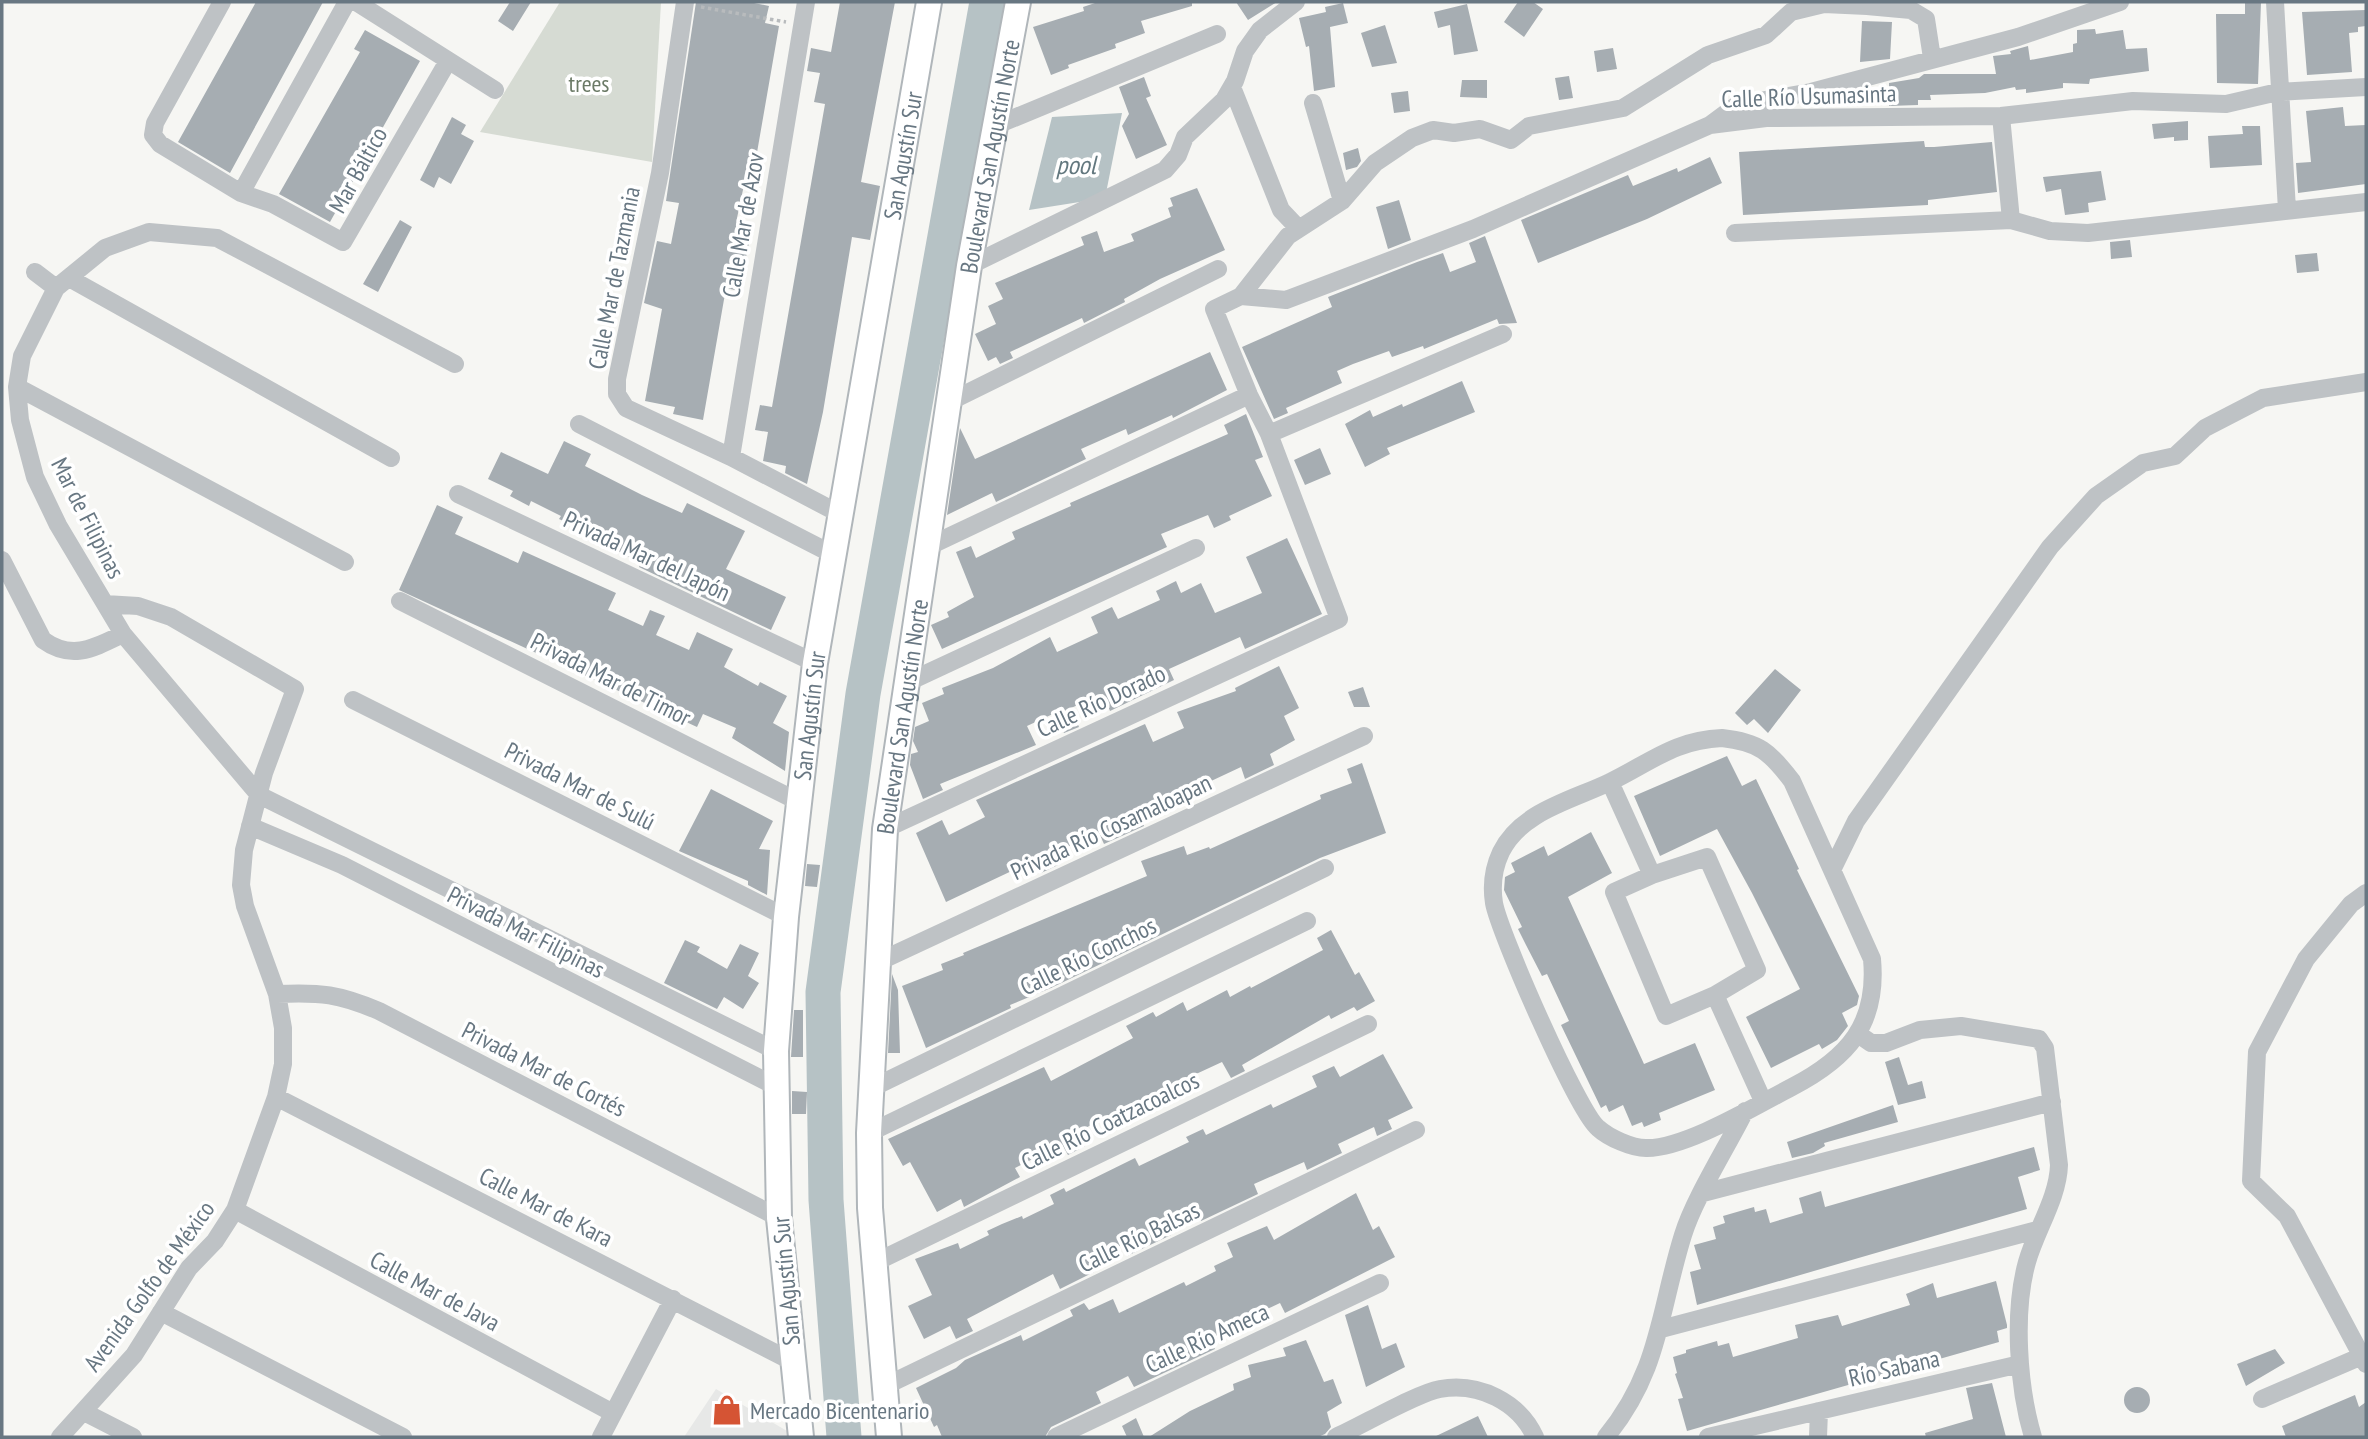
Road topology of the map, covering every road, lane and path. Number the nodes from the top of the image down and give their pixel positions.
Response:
1 (222, 2) edge
2 (347, 2) edge
3 (356, 2) edge
4 (806, 2) edge
5 (929, 2) edge
6 (1018, 2) edge
7 (1296, 2) edge
8 (2120, 2) edge
9 (2275, 2) edge
10 (685, 3) edge
11 (1867, 4) edge
12 (802, 25) junction
13 (1217, 34) dead end
14 (1933, 58) junction
15 (448, 61) junction
16 (1232, 87) junction
17 (2366, 88) edge
18 (495, 90) dead end
19 (2278, 92) junction
20 (1312, 103) dead end
21 (2001, 116) junction
22 (997, 125) junction
23 (1710, 125) junction
24 (241, 193) junction
25 (1342, 201) junction
26 (2366, 202) edge
27 (2287, 211) junction
28 (2011, 220) junction
29 (1299, 229) junction
30 (1735, 233) dead end
31 (969, 266) junction
32 (1218, 269) dead end
33 (35, 272) dead end
34 (63, 283) junction
35 (1241, 296) junction
36 (1503, 334) dead end
37 (455, 364) dead end
38 (2366, 382) edge
39 (17, 387) junction
40 (1249, 395) junction
41 (951, 401) junction
42 (579, 424) dead end
43 (1269, 434) junction
44 (731, 457) junction
45 (391, 458) dead end
46 (457, 494) dead end
47 (840, 514) junction
48 (925, 548) junction
49 (1196, 548) dead end
50 (834, 555) junction
51 (2, 560) edge
52 (345, 562) dead end
53 (400, 601) dead end
54 (105, 604) junction
55 (123, 634) junction
56 (815, 663) junction
57 (906, 683) junction
58 (353, 700) dead end
59 (1364, 736) dead end
60 (1610, 782) junction
61 (259, 795) junction
62 (799, 802) junction
63 (250, 826) junction
64 (885, 829) junction
65 (1325, 868) dead end
66 (1832, 870) junction
67 (1652, 874) junction
68 (2366, 893) edge
69 (786, 917) junction
70 (1307, 921) dead end
71 (878, 962) junction
72 (277, 994) junction
73 (1714, 995) junction
74 (1368, 1024) dead end
75 (1858, 1034) junction
76 (776, 1051) junction
77 (777, 1087) junction
78 (872, 1088) junction
79 (276, 1097) junction
80 (1763, 1101) junction
81 (2052, 1102) junction
82 (1745, 1111) junction
83 (1416, 1130) dead end
84 (869, 1133) junction
85 (1703, 1193) junction
86 (235, 1210) junction
87 (779, 1218) junction
88 (2037, 1230) junction
89 (874, 1263) junction
90 (1380, 1283) dead end
91 (674, 1299) junction
92 (161, 1312) junction
93 (1661, 1329) junction
94 (2364, 1360) edge
95 (793, 1362) junction
96 (2020, 1364) junction
97 (883, 1387) junction
98 (2262, 1399) dead end
99 (1819, 1411) junction
100 (84, 1412) junction
101 (613, 1413) junction
102 (60, 1437) edge
103 (133, 1437) edge
104 (403, 1437) edge
105 (601, 1437) edge
106 (801, 1437) edge
107 (889, 1437) edge
108 (1056, 1437) edge
109 (1336, 1437) edge
110 (1535, 1437) edge
111 (1606, 1437) edge
112 (1707, 1437) edge
113 (1818, 1437) edge
114 (2033, 1437) edge

1 - 24 street, Mar Báltico
2 - 24 street
3 - 15 street
4 - 12 street, Calle Mar de Azov
5 - 47 main road, San Agustín Sur
6 - 22 main road, Boulevard San Agustín Norte
7 - 16 street
8 - 14 street
9 - 19 street
10 - 12 path
10 - 44 street, Calle Mar de Tazmania
11 - 14 street
11 - 25 street
12 - 44 street, Calle Mar de Azov
13 - 22 street
14 - 23 street
15 - 18 street
15 - 24 street, Mar Báltico
16 - 29 street
16 - 31 street
17 - 19 street, Calle Río Usumasinta
19 - 21 street, Calle Río Usumasinta
19 - 27 street
20 - 25 street
21 - 23 street, Calle Río Usumasinta
21 - 28 street
22 - 31 main road, Boulevard San Agustín Norte
23 - 35 street, Calle Río Usumasinta
25 - 29 street
26 - 27 street
27 - 28 street
28 - 30 street
29 - 35 street
31 - 41 main road, Boulevard San Agustín Norte
32 - 41 street
33 - 34 street
34 - 37 street, Mar de Filipinas
34 - 39 street, Mar de Filipinas
34 - 45 street
35 - 40 street
36 - 43 street
38 - 66 street
39 - 52 street
39 - 54 street, Mar de Filipinas
40 - 43 street
40 - 48 street
41 - 48 main road, Boulevard San Agustín Norte
42 - 50 street
43 - 64 street, Calle Río Dorado
44 - 47 street, Calle Mar de Tazmania
46 - 56 street, Privada Mar del Japón
47 - 50 main road, San Agustín Sur
48 - 57 main road, Boulevard San Agustín Norte
49 - 57 street
50 - 56 main road, San Agustín Sur
51 - 55 street
53 - 62 street, Privada Mar de Timor
54 - 55 street, Mar de Filipinas
54 - 61 street, Avenida Golfo de México
55 - 61 street, Mar de Filipinas
56 - 62 main road, San Agustín Sur
57 - 64 main road, Boulevard San Agustín Norte
58 - 69 street, Privada Mar de Sulú
59 - 71 street, Privada Río Cosamaloapan
60 - 66 street
60 - 67 street
60 - 82 street
61 - 63 street, Avenida Golfo de México
61 - 76 street, Privada Mar Filipinas
62 - 69 main road, San Agustín Sur
63 - 72 street, Avenida Golfo de México
63 - 77 street, Privada Mar Filipinas
64 - 71 main road, Boulevard San Agustín Norte
65 - 78 street, Calle Río Conchos
66 - 75 street
67 - 73 street
67 - 73 street
68 - 94 street
69 - 76 main road, San Agustín Sur
70 - 84 street
71 - 78 main road, Boulevard San Agustín Norte
72 - 79 street, Avenida Golfo de México
72 - 87 street, Privada Mar de Cortés
73 - 80 street
74 - 89 street, Calle Río Coatzacoalcos
75 - 80 street
75 - 81 street
76 - 77 main road, San Agustín Sur
77 - 87 main road, San Agustín Sur
78 - 84 main road, Boulevard San Agustín Norte
79 - 86 street, Avenida Golfo de México
79 - 91 street, Calle Mar de Kara
80 - 82 street
81 - 85 street
81 - 88 street
82 - 85 street
83 - 97 street, Calle Río Balsas
84 - 89 main road, Boulevard San Agustín Norte
85 - 93 street
86 - 92 street, Avenida Golfo de México
86 - 101 street, Calle Mar de Java
87 - 95 main road, San Agustín Sur
88 - 93 street
88 - 96 street
89 - 97 main road, Boulevard San Agustín Norte
90 - 108 street, Calle Río Ameca
91 - 95 street, Calle Mar de Kara
91 - 101 street
92 - 100 street, Avenida Golfo de México
92 - 104 street
93 - 111 street
94 - 98 street
95 - 106 main road, San Agustín Sur
96 - 99 street, Río Sabana
96 - 114 street
97 - 107 main road, Boulevard San Agustín Norte
99 - 112 street, Río Sabana
99 - 113 street
100 - 102 street, Avenida Golfo de México
100 - 103 street
101 - 105 street
109 - 110 street

